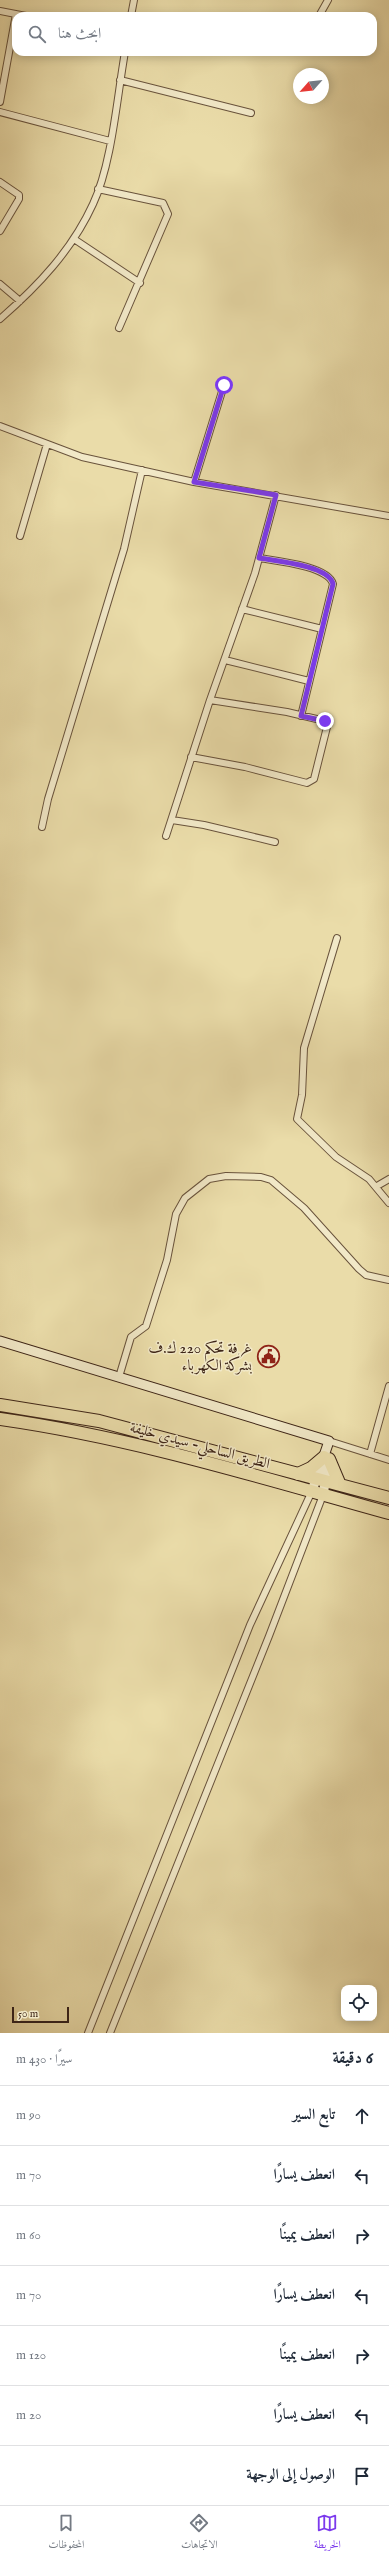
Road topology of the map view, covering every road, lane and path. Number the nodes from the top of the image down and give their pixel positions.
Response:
1 (134, 0) edge
2 (328, 0) edge
3 (0, 11) edge
4 (132, 12) edge
5 (321, 12) edge
6 (12, 13) edge
7 (12, 36) edge
8 (124, 56) edge
9 (120, 80) junction
10 (0, 102) edge
11 (0, 112) edge
12 (251, 113) dead end
13 (110, 141) junction
14 (0, 182) edge
15 (98, 189) junction
16 (0, 231) edge
17 (74, 239) junction
18 (140, 283) junction
19 (0, 284) edge
20 (20, 301) junction
21 (0, 319) edge
22 (119, 328) dead end
23 (224, 385) dead end
24 (0, 426) edge
25 (47, 444) junction
26 (142, 470) junction
27 (194, 482) junction
28 (276, 495) junction
29 (389, 516) edge
30 (20, 536) dead end
31 (259, 558) junction
32 (242, 609) junction
33 (322, 629) junction
34 (225, 660) junction
35 (309, 681) junction
36 (210, 700) junction
37 (301, 716) junction
38 (191, 758) junction
39 (172, 820) junction
40 (42, 827) dead end
41 (166, 836) dead end
42 (275, 842) dead end
43 (337, 938) dead end
44 (389, 1179) edge
45 (377, 1186) junction
46 (389, 1203) edge
47 (389, 1280) edge
48 (0, 1341) edge
49 (119, 1377) junction
50 (389, 1386) edge
51 (0, 1405) edge
52 (0, 1419) edge
53 (327, 1452) junction
54 (370, 1454) junction
55 (389, 1460) edge
56 (298, 1474) junction
57 (321, 1480) junction
58 (340, 1485) junction
59 (317, 1493) junction
60 (389, 1498) edge
61 (389, 1514) edge
62 (88, 2033) edge
63 (110, 2033) edge

1 - 4 street
2 - 5 street
3 - 6 street
7 - 10 street
8 - 9 street
9 - 12 street
9 - 13 street
11 - 13 street
13 - 15 street
14 - 16 street
15 - 17 street
15 - 18 street
17 - 18 street
17 - 20 street
18 - 22 street
19 - 20 street
20 - 21 street
23 - 27 street
24 - 25 street
25 - 26 street
25 - 30 street
26 - 27 street
26 - 40 street
27 - 28 street
28 - 29 street
28 - 31 street
31 - 32 street
31 - 33 street
32 - 33 street
32 - 34 street
33 - 35 street
34 - 35 street
34 - 36 street
35 - 37 street
36 - 37 street
36 - 38 street
37 - 38 street
38 - 39 street
39 - 41 street
39 - 42 street
43 - 45 street
44 - 45 street
45 - 46 street
47 - 49 street
48 - 49 street
49 - 53 street
50 - 54 street
51 - 56 highway
52 - 59 highway, الطريق الساحلي- سيدي خليفة
53 - 54 street
53 - 56 highway
53 - 57 street
53 - 58 highway
54 - 55 street
56 - 57 highway
57 - 58 highway
57 - 59 street
58 - 60 highway
59 - 61 highway, الطريق الساحلي- سيدي خليفة
59 - 62 street
59 - 63 street

